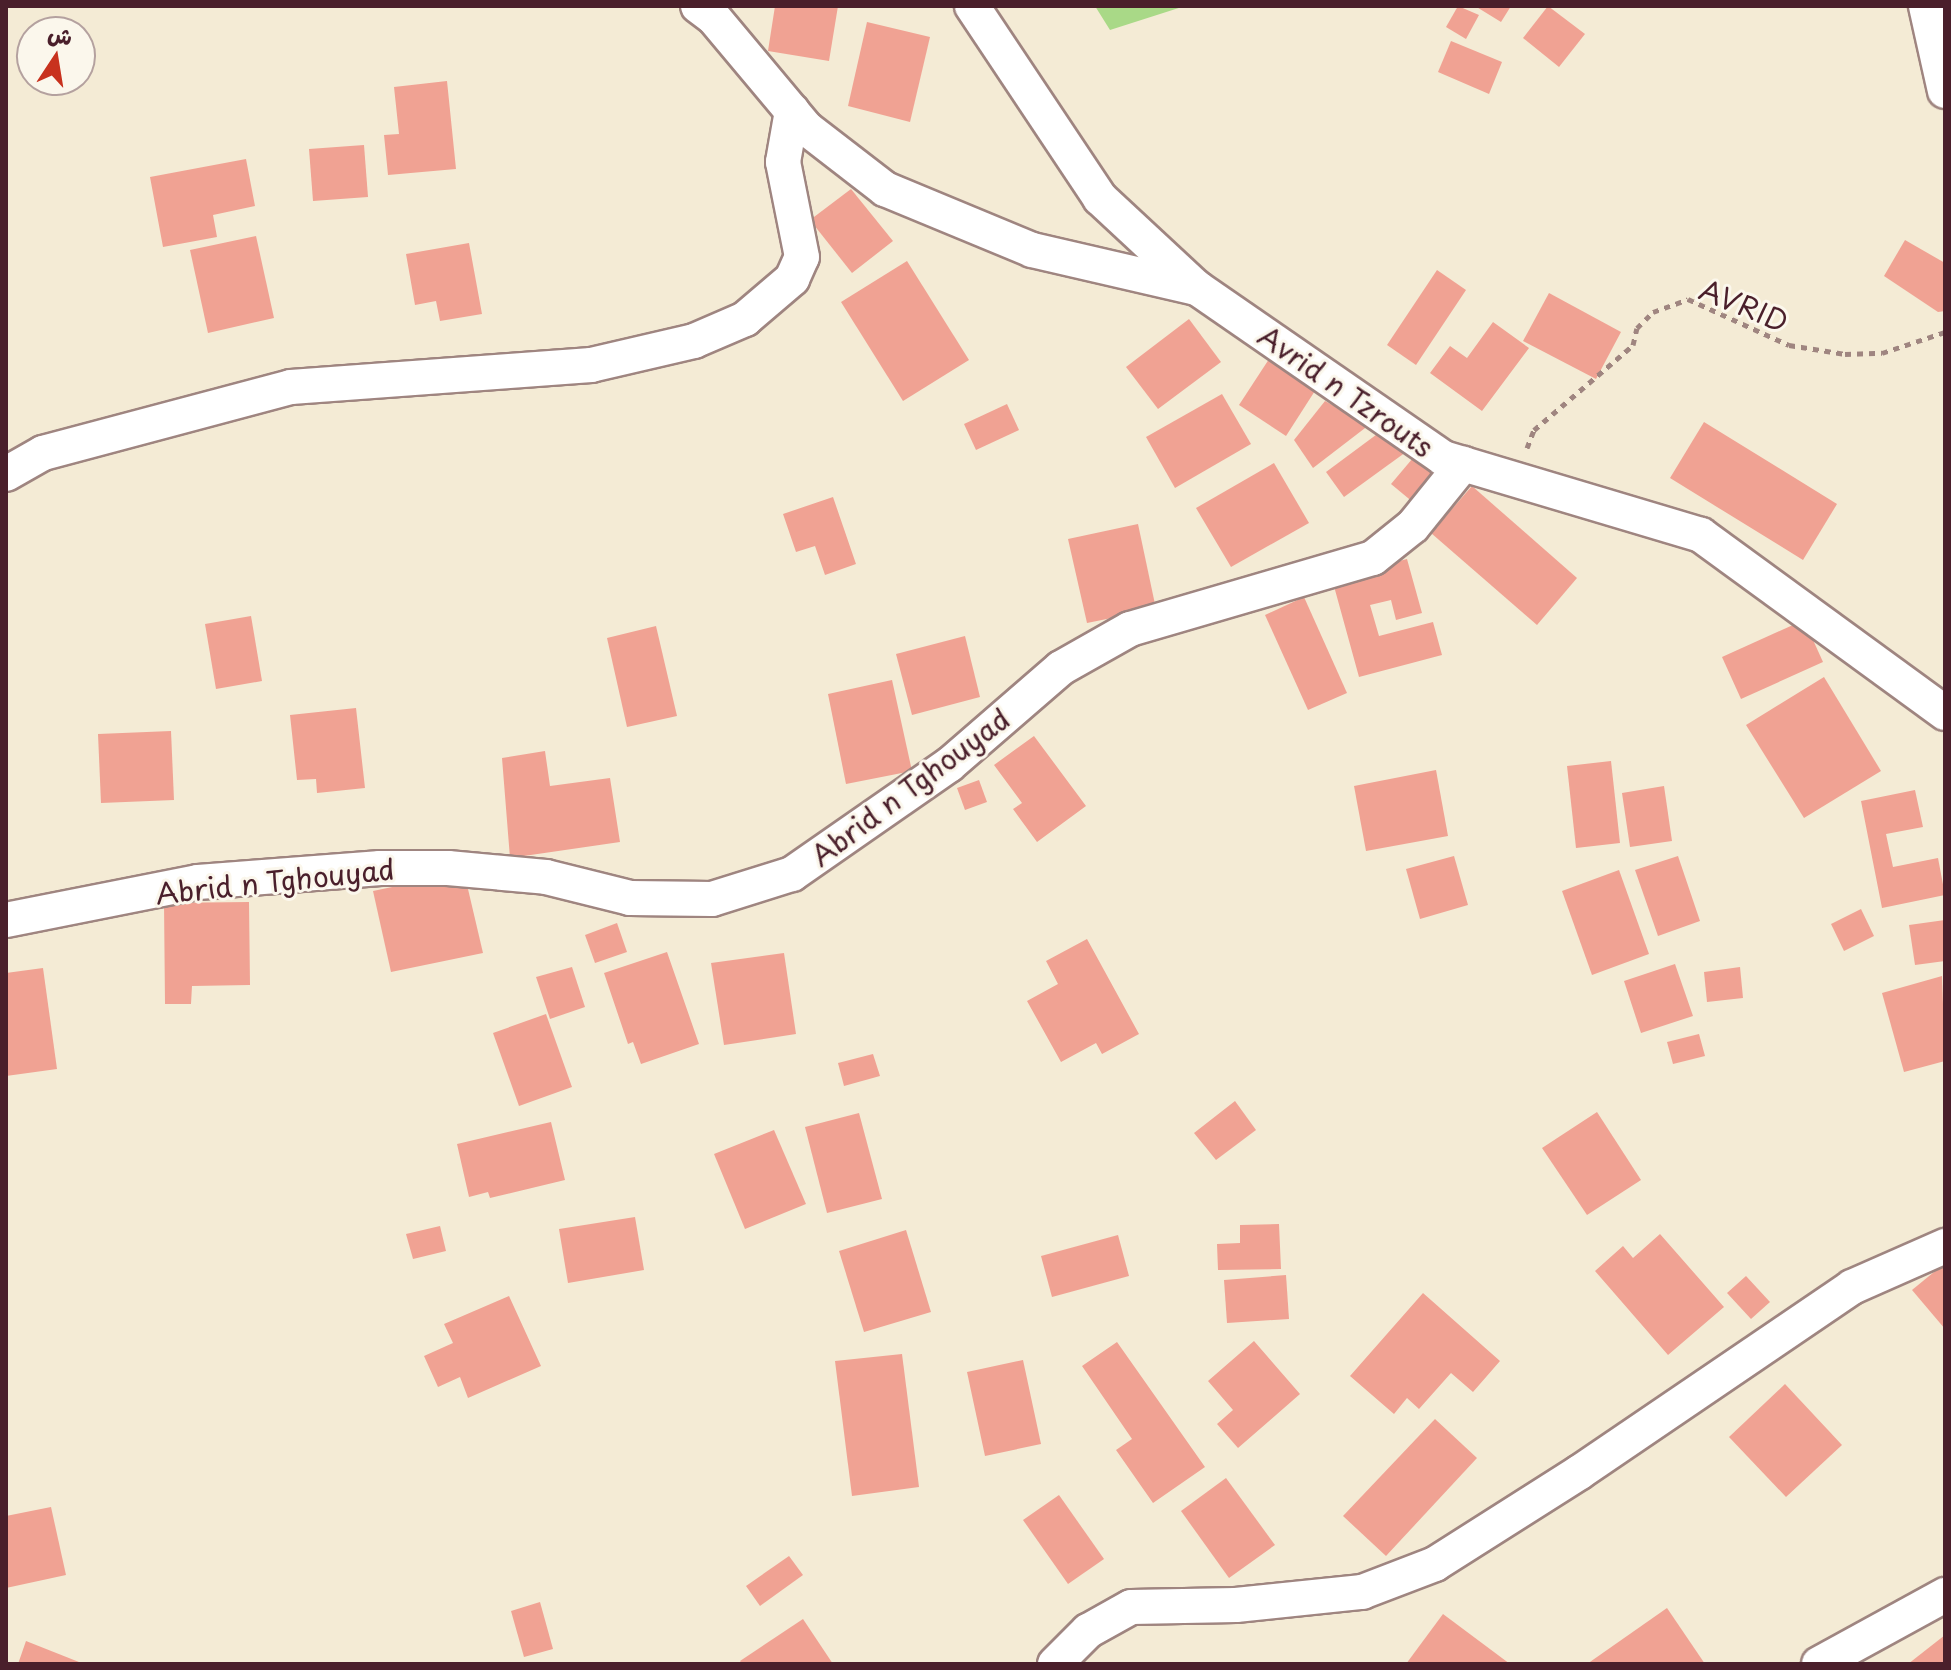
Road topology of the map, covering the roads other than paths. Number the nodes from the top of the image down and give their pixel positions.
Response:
1 (698, 6) edge
2 (972, 6) edge
3 (1926, 6) edge
4 (1945, 91) edge
5 (792, 111) junction
6 (1197, 288) junction
7 (1463, 464) junction
8 (6, 474) edge
9 (1945, 713) edge
10 (6, 920) edge
11 (1945, 1246) edge
12 (1945, 1595) edge
13 (1055, 1664) edge
14 (1819, 1664) edge

1 - 5 street
2 - 6 street, Avrid n Tzrouts
3 - 4 street
5 - 6 street
5 - 8 street
6 - 7 street, Avrid n Tzrouts
7 - 9 street, Avrid n Tzrouts
7 - 10 street, Abrid n Tghouyad
11 - 13 street
12 - 14 street

